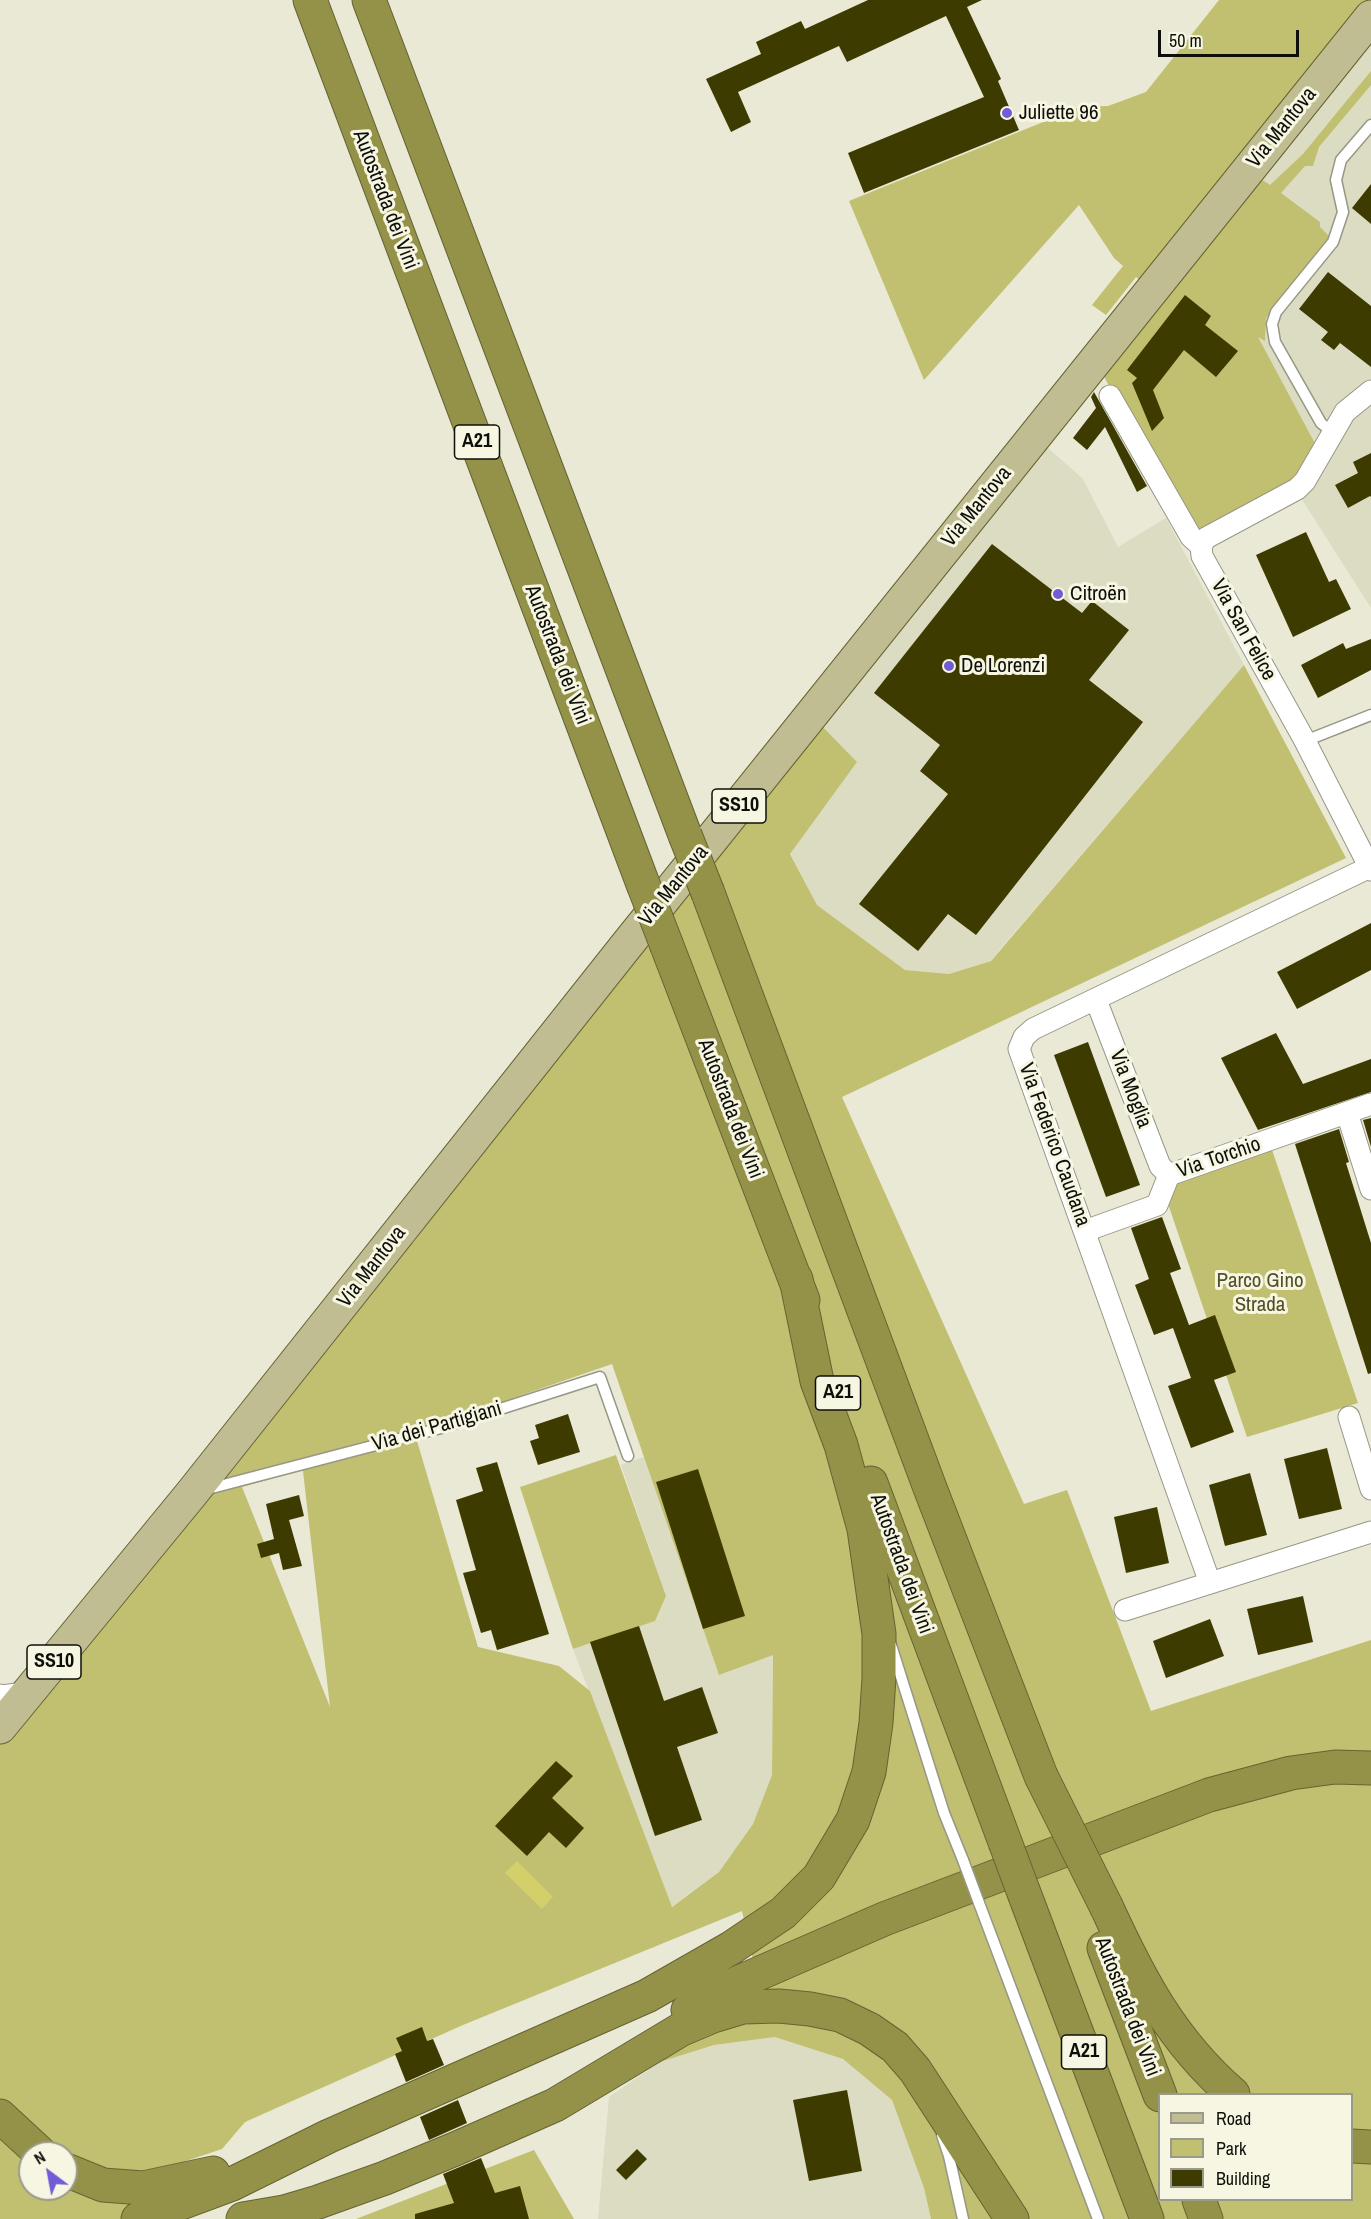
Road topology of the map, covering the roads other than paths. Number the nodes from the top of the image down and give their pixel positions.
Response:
1 (310, 0) edge
2 (369, 0) edge
3 (1371, 17) edge
4 (1371, 124) edge
5 (1371, 391) edge
6 (1110, 396) dead end
7 (1333, 433) junction
8 (1201, 546) junction
9 (1371, 716) edge
10 (1305, 741) junction
11 (1370, 868) edge
12 (1096, 1000) junction
13 (1371, 1104) edge
14 (1347, 1113) junction
15 (1169, 1175) junction
16 (1371, 1189) edge
17 (1085, 1231) junction
18 (796, 1279) junction
19 (1349, 1418) dead end
20 (628, 1456) dead end
21 (1371, 1489) edge
22 (192, 1493) junction
23 (1371, 1532) edge
24 (872, 1581) junction
25 (1210, 1583) junction
26 (1125, 1610) dead end
27 (15, 1693) edge
28 (0, 1727) edge
29 (1371, 1752) edge
30 (1371, 1768) edge
31 (1099, 1911) junction
32 (648, 1996) junction
33 (928, 2089) junction
34 (1159, 2093) edge
35 (1232, 2093) edge
36 (555, 2104) junction
37 (4, 2122) edge
38 (329, 2136) junction
39 (26, 2141) edge
40 (1353, 2146) edge
41 (1371, 2147) edge
42 (78, 2175) edge
43 (1200, 2201) edge
44 (282, 2217) edge
45 (138, 2219) edge
46 (243, 2219) edge
47 (963, 2219) edge
48 (1012, 2219) edge
49 (1098, 2219) edge
50 (1147, 2219) edge
51 (1206, 2219) edge

1 - 18 highway, Autostrada dei Vini / A21, bridge
2 - 31 highway, Autostrada dei Vini / A21, bridge
3 - 22 main road, Via Mantova / SS10
4 - 7 lane
5 - 7 street
6 - 8 street, Via San Felice
7 - 8 street
8 - 10 street, Via San Felice
9 - 10 lane
10 - 11 street, Via San Felice
11 - 12 street, Via Federico Caudana
12 - 15 street, Via Moglia
12 - 17 street, Via Federico Caudana
13 - 14 street, Via Torchio
14 - 15 street, Via Torchio
14 - 16 street
15 - 17 street, Via Torchio
17 - 25 street, Via Federico Caudana
18 - 24 highway
18 - 50 highway, Autostrada dei Vini / A21, bridge
19 - 21 street
20 - 22 lane, Via dei Partigiani
22 - 27 main road, Via Mantova / SS10
23 - 25 street
24 - 32 highway
24 - 49 lane, bridge
25 - 26 street
27 - 28 main road, Via Mantova / SS10
29 - 32 highway
30 - 36 highway
31 - 34 highway, Autostrada dei Vini / A21
31 - 35 highway
32 - 38 highway
33 - 36 highway
33 - 47 lane
33 - 48 highway
36 - 44 highway
37 - 39 highway
38 - 42 highway
38 - 45 highway
40 - 41 highway
43 - 51 highway
44 - 46 highway

